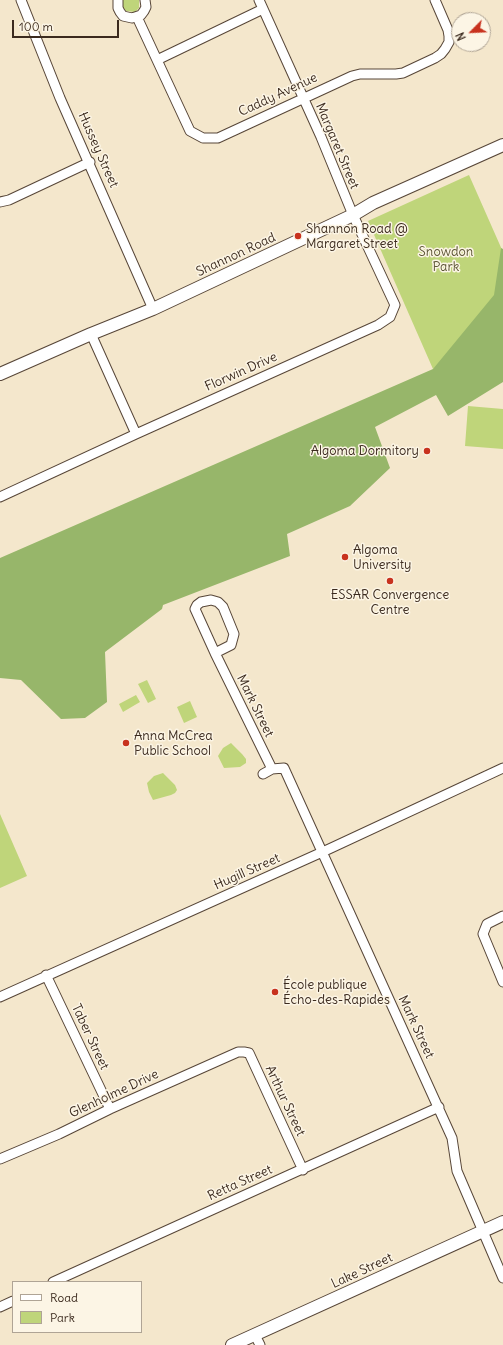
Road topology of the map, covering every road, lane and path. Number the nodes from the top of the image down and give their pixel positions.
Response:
1 (21, 0) edge
2 (118, 0) edge
3 (145, 0) edge
4 (259, 0) edge
5 (435, 0) edge
6 (263, 9) junction
7 (137, 17) junction
8 (157, 60) junction
9 (302, 98) junction
10 (503, 145) edge
11 (90, 162) junction
12 (0, 202) edge
13 (353, 215) junction
14 (153, 309) junction
15 (91, 334) junction
16 (0, 374) edge
17 (136, 434) junction
18 (0, 497) edge
19 (215, 653) junction
20 (503, 768) edge
21 (272, 769) junction
22 (263, 774) dead end
23 (321, 852) junction
24 (503, 916) edge
25 (46, 975) junction
26 (503, 982) edge
27 (0, 997) edge
28 (238, 1052) joint
29 (439, 1108) junction
30 (110, 1109) junction
31 (0, 1159) edge
32 (303, 1170) junction
33 (503, 1222) edge
34 (482, 1231) junction
35 (503, 1278) edge
36 (55, 1281) edge
37 (12, 1301) edge
38 (0, 1307) edge
39 (258, 1340) edge
40 (232, 1345) edge

1 - 11 street, Hussey Street
2 - 7 street
3 - 7 street
4 - 6 street, Margaret Street
5 - 9 street, Caddy Avenue
6 - 8 street
6 - 9 street, Margaret Street
7 - 8 street, Caddy Avenue
8 - 9 street, Caddy Avenue
9 - 13 street, Margaret Street
10 - 13 street, Shannon Road
11 - 12 street
11 - 14 street, Hussey Street
13 - 14 street, Shannon Road
13 - 17 street, Florwin Drive
14 - 15 street, Shannon Road
15 - 16 street, Shannon Road
15 - 17 street
17 - 18 street, Florwin Drive
19 - 19 street, Mark Street
19 - 21 street, Mark Street
20 - 23 street, Hugill Street
21 - 22 street
21 - 23 street, Mark Street
23 - 25 street, Hugill Street
23 - 29 street, Mark Street
24 - 26 street
25 - 27 street, Hugill Street
25 - 30 street, Taber Street
28 - 30 street, Glenholme Drive
28 - 32 street, Arthur Street
29 - 32 street, Retta Street
29 - 34 street, Mark Street
30 - 31 street, Glenholme Drive
32 - 36 street, Retta Street
33 - 34 street, Lake Street
34 - 35 street, Mark Street
34 - 39 street, Lake Street
37 - 38 street
39 - 40 street, Lake Street

